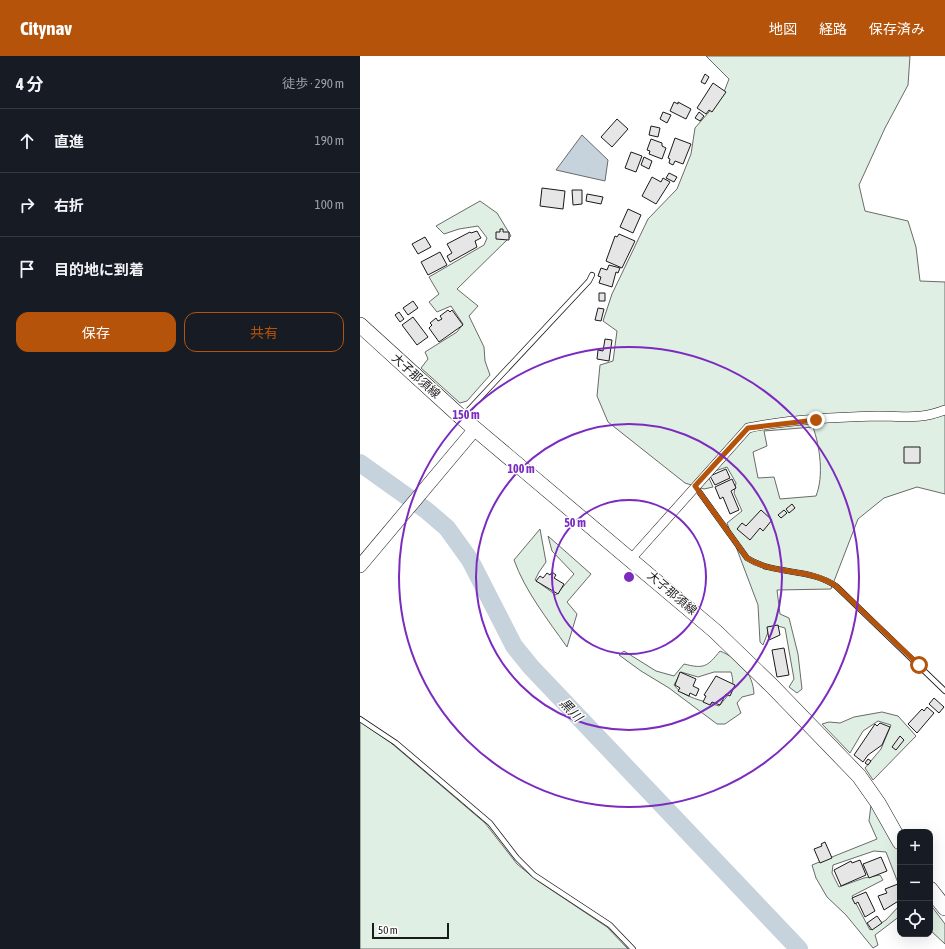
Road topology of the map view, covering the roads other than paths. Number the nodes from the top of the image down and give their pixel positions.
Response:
1 (592, 275) dead end
2 (360, 325) edge
3 (945, 410) edge
4 (461, 418) junction
5 (475, 429) junction
6 (695, 486) junction
7 (631, 559) junction
8 (360, 566) edge
9 (945, 690) edge
10 (360, 719) edge
11 (897, 837) edge
12 (933, 893) edge
13 (945, 908) edge
14 (633, 949) edge

1 - 4 lane
2 - 4 main road, 大子那須線
3 - 6 street
4 - 5 main road, 大子那須線
5 - 7 main road, 大子那須線
5 - 8 street
6 - 7 street
6 - 9 lane
7 - 11 main road, 大子那須線
10 - 14 lane
12 - 13 main road

